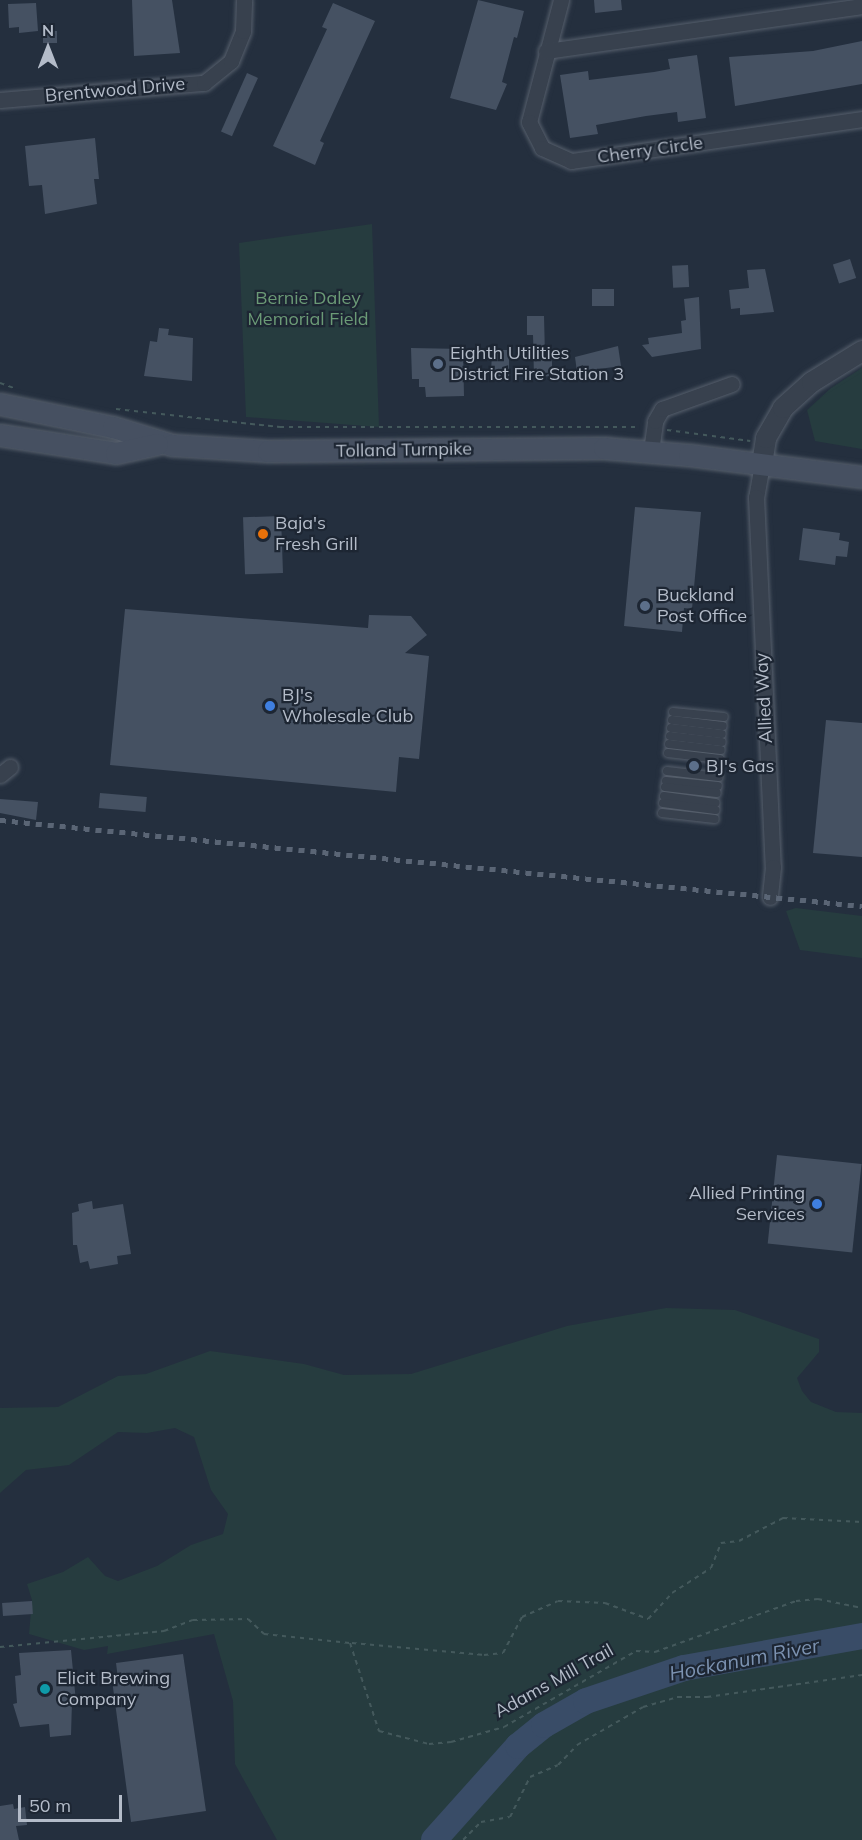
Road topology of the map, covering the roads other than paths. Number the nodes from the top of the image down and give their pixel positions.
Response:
1 (244, 0) edge
2 (561, 0) edge
3 (862, 6) edge
4 (546, 51) junction
5 (0, 100) edge
6 (862, 119) edge
7 (862, 351) edge
8 (732, 384) dead end
9 (0, 404) edge
10 (0, 435) edge
11 (158, 444) junction
12 (651, 451) junction
13 (762, 464) junction
14 (862, 477) edge
15 (670, 732) junction
16 (722, 738) junction
17 (667, 771) dead end
18 (719, 777) dead end
19 (718, 790) dead end
20 (662, 813) dead end
21 (770, 897) dead end

1 - 5 street, Brentwood Drive
2 - 4 street, Cherry Circle
3 - 4 street
4 - 6 street, Cherry Circle
7 - 13 street
8 - 12 street
9 - 11 main road, Tolland Turnpike
10 - 11 main road, Tolland Turnpike
11 - 12 main road, Tolland Turnpike
12 - 13 main road, Tolland Turnpike
13 - 14 main road, Tolland Turnpike
13 - 21 street, Allied Way
15 - 16 lane
15 - 16 lane
15 - 16 lane
17 - 18 lane
19 - 20 lane

